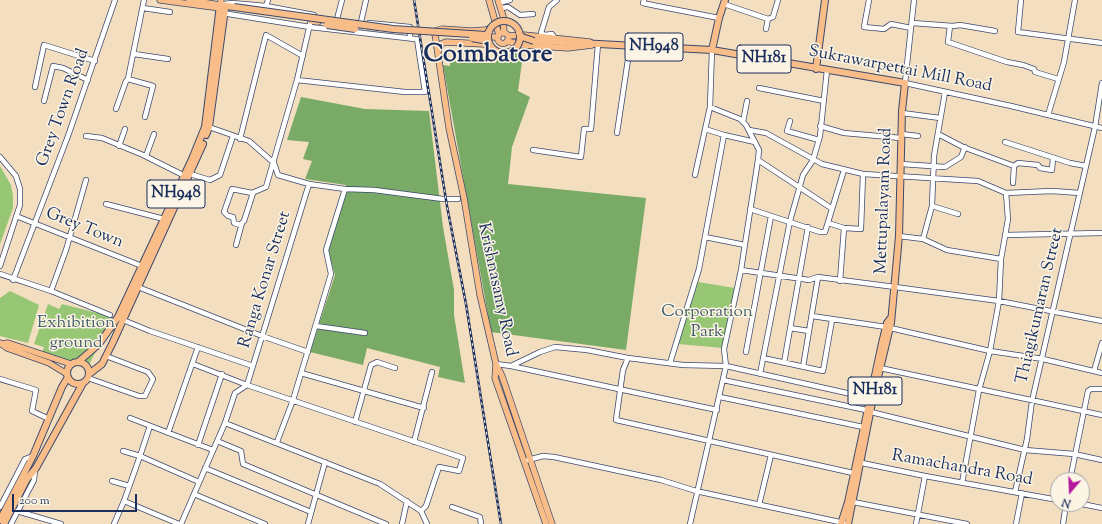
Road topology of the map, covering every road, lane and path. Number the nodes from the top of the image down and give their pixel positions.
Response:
1 (115, 0) edge
2 (144, 0) edge
3 (160, 0) edge
4 (189, 0) edge
5 (268, 0) edge
6 (342, 0) edge
7 (366, 0) edge
8 (489, 0) edge
9 (493, 0) edge
10 (510, 0) edge
11 (557, 0) edge
12 (644, 0) edge
13 (778, 0) edge
14 (825, 0) edge
15 (869, 0) edge
16 (914, 0) edge
17 (1021, 0) edge
18 (1075, 0) edge
19 (725, 2) edge
20 (499, 4) edge
21 (266, 6) junction
22 (143, 8) junction
23 (222, 8) edge
24 (170, 12) dead end
25 (533, 14) dead end
26 (719, 18) junction
27 (337, 19) junction
28 (768, 19) junction
29 (311, 21) junction
30 (318, 22) dead end
31 (362, 22) junction
32 (501, 22) junction
33 (911, 26) junction
34 (950, 26) junction
35 (766, 29) dead end
36 (995, 31) dead end
37 (519, 33) junction
38 (503, 36) junction
39 (490, 37) junction
40 (410, 38) junction
41 (554, 38) junction
42 (1069, 38) junction
43 (534, 40) junction
44 (519, 41) junction
45 (1102, 43) edge
46 (597, 44) junction
47 (630, 46) junction
48 (712, 50) junction
49 (134, 54) junction
50 (438, 54) junction
51 (303, 56) junction
52 (168, 59) dead end
53 (95, 61) junction
54 (816, 69) junction
55 (827, 70) junction
56 (128, 79) junction
57 (88, 80) junction
58 (297, 80) junction
59 (1058, 80) junction
60 (1102, 82) edge
61 (905, 84) junction
62 (35, 87) dead end
63 (759, 88) dead end
64 (945, 92) junction
65 (44, 101) dead end
66 (746, 101) dead end
67 (824, 101) junction
68 (116, 108) dead end
69 (710, 108) junction
70 (902, 113) junction
71 (1048, 115) junction
72 (145, 117) dead end
73 (940, 118) junction
74 (790, 121) dead end
75 (743, 122) junction
76 (820, 126) junction
77 (209, 127) junction
78 (1095, 127) junction
79 (1102, 128) edge
80 (125, 129) dead end
81 (705, 129) junction
82 (749, 130) junction
83 (617, 133) dead end
84 (154, 134) dead end
85 (938, 134) junction
86 (724, 135) junction
87 (86, 136) dead end
88 (233, 136) junction
89 (901, 136) junction
90 (918, 136) dead end
91 (240, 139) junction
92 (819, 140) junction
93 (755, 142) junction
94 (1005, 142) dead end
95 (119, 146) junction
96 (965, 147) junction
97 (533, 150) dead end
98 (146, 156) junction
99 (0, 157) edge
100 (1053, 158) junction
101 (758, 160) junction
102 (813, 160) junction
103 (274, 163) junction
104 (901, 164) junction
105 (1014, 166) junction
106 (1086, 166) junction
107 (933, 167) junction
108 (844, 170) junction
109 (863, 174) junction
110 (188, 175) junction
111 (695, 175) dead end
112 (901, 176) junction
113 (932, 178) junction
114 (86, 180) dead end
115 (1013, 183) dead end
116 (309, 184) junction
117 (799, 188) junction
118 (344, 189) junction
119 (253, 193) junction
120 (1006, 193) junction
121 (1080, 193) junction
122 (458, 199) dead end
123 (106, 204) dead end
124 (932, 206) junction
125 (831, 208) junction
126 (750, 209) junction
127 (958, 214) dead end
128 (16, 216) junction
129 (771, 216) junction
130 (164, 219) junction
131 (790, 222) junction
132 (34, 223) junction
133 (242, 223) junction
134 (828, 223) junction
135 (808, 227) junction
136 (844, 228) junction
137 (1070, 233) junction
138 (1102, 233) edge
139 (1006, 235) junction
140 (705, 236) junction
141 (899, 236) junction
142 (69, 237) junction
143 (924, 239) junction
144 (236, 245) dead end
145 (745, 245) junction
146 (1001, 259) junction
147 (0, 266) edge
148 (142, 266) junction
149 (741, 270) junction
150 (761, 273) junction
151 (0, 274) edge
152 (779, 276) junction
153 (818, 277) junction
154 (799, 279) junction
155 (13, 280) junction
156 (840, 281) junction
157 (138, 287) junction
158 (896, 287) junction
159 (51, 291) junction
160 (999, 301) junction
161 (126, 306) junction
162 (1054, 312) junction
163 (110, 315) dead end
164 (812, 316) junction
165 (123, 320) junction
166 (832, 320) junction
167 (1102, 321) edge
168 (316, 326) junction
169 (886, 327) junction
170 (790, 328) junction
171 (810, 331) junction
172 (364, 333) dead end
173 (262, 336) junction
174 (1102, 343) edge
175 (1, 344) edge
176 (198, 347) junction
177 (990, 351) junction
178 (308, 352) junction
179 (746, 352) dead end
180 (106, 356) junction
181 (628, 358) junction
182 (763, 358) junction
183 (1043, 360) junction
184 (78, 362) junction
185 (670, 363) junction
186 (784, 363) junction
187 (71, 364) junction
188 (193, 364) junction
189 (496, 364) junction
190 (252, 366) junction
191 (511, 366) junction
192 (726, 366) junction
193 (803, 367) junction
194 (395, 368) dead end
195 (880, 368) junction
196 (1094, 371) junction
197 (432, 372) dead end
198 (301, 373) junction
199 (1102, 373) edge
200 (222, 374) junction
201 (760, 374) junction
202 (67, 376) junction
203 (87, 378) junction
204 (0, 379) edge
205 (723, 380) junction
206 (247, 385) junction
207 (620, 389) junction
208 (1102, 389) edge
209 (979, 390) junction
210 (364, 391) junction
211 (720, 397) junction
212 (869, 398) junction
213 (293, 400) junction
214 (1032, 401) junction
215 (424, 408) junction
216 (716, 410) junction
217 (868, 411) junction
218 (1083, 411) junction
219 (1102, 414) edge
220 (130, 418) dead end
221 (49, 419) junction
222 (355, 422) junction
223 (225, 423) junction
224 (150, 426) junction
225 (863, 427) junction
226 (168, 433) junction
227 (971, 436) junction
228 (708, 440) junction
229 (217, 441) junction
230 (277, 442) junction
231 (414, 442) junction
232 (198, 445) junction
233 (213, 450) junction
234 (1025, 450) junction
235 (124, 451) dead end
236 (1074, 454) junction
237 (772, 455) junction
238 (33, 456) junction
239 (140, 456) junction
240 (530, 459) junction
241 (524, 460) junction
242 (1102, 460) edge
243 (325, 462) junction
244 (862, 463) junction
245 (36, 468) junction
246 (205, 468) junction
247 (1071, 472) edge
248 (853, 473) junction
249 (925, 476) junction
250 (24, 478) junction
251 (112, 481) dead end
252 (199, 482) junction
253 (962, 483) junction
254 (129, 486) junction
255 (696, 491) junction
256 (1015, 492) junction
257 (1022, 493) junction
258 (194, 494) junction
259 (316, 495) junction
260 (1050, 498) edge
261 (124, 501) junction
262 (407, 501) junction
263 (854, 502) junction
264 (759, 505) junction
265 (1090, 506) edge
266 (0, 507) edge
267 (452, 507) dead end
268 (1102, 508) edge
269 (17, 511) junction
270 (421, 511) junction
271 (311, 512) junction
272 (1065, 512) edge
273 (918, 515) junction
274 (0, 520) edge
275 (54, 523) edge
276 (845, 523) edge
277 (4, 524) edge
278 (11, 524) edge
279 (61, 524) edge
280 (114, 524) edge
281 (180, 524) edge
282 (265, 524) edge
283 (308, 524) edge
284 (386, 524) edge
285 (402, 524) edge
286 (427, 524) edge
287 (480, 524) edge
288 (546, 524) edge
289 (552, 524) edge
290 (690, 524) edge
291 (916, 524) edge
292 (967, 524) edge
293 (1016, 524) edge
294 (1063, 524) edge

1 - 53 street, Grey Town Road
2 - 22 street
3 - 23 main road
4 - 23 main road
5 - 21 street
6 - 27 street
7 - 31 street
8 - 38 main road
9 - 32 main road
10 - 20 street
11 - 41 street
12 - 26 street
13 - 28 street
14 - 54 highway, NH181
15 - 33 street
16 - 33 street
17 - 42 street
18 - 42 street
19 - 26 highway, NH181
19 - 28 street
20 - 25 street
20 - 38 main road
21 - 23 street
21 - 29 street
22 - 24 street
22 - 49 street
23 - 29 street
23 - 39 highway, bridge
23 - 77 highway, NH948
23 - 110 highway, NH948
26 - 48 highway, NH181
27 - 29 street
27 - 31 street
28 - 35 street
29 - 30 main road
29 - 40 street
29 - 51 street
31 - 40 street
32 - 37 highway, NH948, bridge
32 - 39 highway, bridge
33 - 34 street
33 - 61 street
34 - 36 street
34 - 59 street
37 - 43 highway, NH948, bridge
37 - 44 highway, bridge
38 - 39 main road
38 - 41 main road
38 - 46 main road
39 - 44 highway, bridge
39 - 50 main road
39 - 50 main road, Krishnasamy Road
40 - 58 street
41 - 46 main road
42 - 45 street
42 - 59 street
43 - 44 highway, NH948, bridge
43 - 46 highway, NH948
46 - 47 highway, Sukrawarpettai Mill Road / NH948
46 - 97 street
47 - 48 highway, Sukrawarpettai Mill Road / NH948
47 - 83 street
48 - 54 highway, Sukrawarpettai Mill Road / NH181
48 - 69 street
49 - 52 street
49 - 56 street
50 - 189 main road, Krishnasamy Road
51 - 58 street
51 - 91 street
53 - 57 street, Grey Town Road
53 - 62 street
54 - 55 highway, Sukrawarpettai Mill Road / NH181
55 - 61 highway, Sukrawarpettai Mill Road / NH181
55 - 67 street
56 - 68 street
56 - 72 street
57 - 65 street
57 - 132 street, Grey Town Road
58 - 103 street
59 - 71 street
60 - 78 street, Thiagikumaran Street
61 - 64 street, Sukrawarpettai Mill Road
61 - 70 highway, Mettupalayam Road / NH181
63 - 67 street
64 - 71 street, Sukrawarpettai Mill Road
64 - 73 street
66 - 75 street
67 - 76 street
69 - 75 street
69 - 81 street
70 - 73 street
70 - 89 highway, Mettupalayam Road / NH181
71 - 78 street, Sukrawarpettai Mill Road
73 - 85 street
74 - 92 street
75 - 82 street
76 - 89 street
76 - 92 street
77 - 88 street
77 - 110 highway, NH948
78 - 79 street, Sukrawarpettai Mill Road
78 - 106 street, Thiagikumaran Street
80 - 95 street
81 - 86 street
81 - 111 street
82 - 93 street
82 - 102 street
84 - 98 street
85 - 96 street
85 - 107 street
86 - 93 street
86 - 140 street
87 - 95 street
88 - 91 street
88 - 110 street
89 - 90 street
89 - 104 highway, Mettupalayam Road / NH181
91 - 103 street
92 - 102 street
93 - 101 street
94 - 100 street
95 - 98 street
96 - 105 street
96 - 107 street
98 - 110 street
99 - 128 street
100 - 105 street
100 - 106 street
101 - 117 street
101 - 126 street
102 - 108 street
102 - 117 street
103 - 116 street
103 - 119 street
104 - 107 street
104 - 112 highway, Mettupalayam Road / NH181
105 - 115 street
106 - 121 street, Thiagikumaran Street
107 - 113 street
108 - 109 street
108 - 125 street
109 - 112 street
109 - 136 street
110 - 130 highway, NH948
110 - 157 highway, NH948
112 - 113 street
112 - 141 highway, Mettupalayam Road / NH181
113 - 120 street
113 - 124 street
114 - 142 street
116 - 118 street
116 - 173 street, Ranga Konar Street
117 - 125 street
117 - 131 street
118 - 122 street
118 - 168 street
119 - 133 street
119 - 133 street
120 - 121 street
120 - 139 street
121 - 137 street, Thiagikumaran Street
123 - 130 street
124 - 127 street
124 - 143 street
125 - 134 street
126 - 129 street
126 - 145 street
128 - 132 street, Grey Town
128 - 147 street
129 - 131 street
129 - 150 street
130 - 148 highway, NH948
131 - 135 street
131 - 152 street
132 - 142 street, Grey Town
132 - 155 street, Grey Town Road
133 - 144 street
134 - 135 street
134 - 136 street
135 - 154 street
136 - 156 street
137 - 138 street
137 - 139 street
137 - 162 street, Thiagikumaran Street
139 - 146 street
140 - 145 street
140 - 185 street
141 - 143 street
141 - 158 highway, Mettupalayam Road / NH181
142 - 148 street, Grey Town
142 - 159 street
143 - 146 street
145 - 149 street
146 - 160 street
148 - 161 highway, NH948
149 - 150 street
149 - 192 street
150 - 152 street
150 - 179 street
151 - 155 street
152 - 154 street
152 - 182 street
153 - 154 street
153 - 156 street
153 - 164 street
154 - 170 street
155 - 159 street
156 - 158 street
157 - 161 highway, NH948
157 - 173 street
158 - 160 street
158 - 169 highway, Mettupalayam Road / NH181
159 - 163 street
160 - 162 street
160 - 177 street
161 - 165 highway, NH948
161 - 184 highway, NH948
162 - 167 street
162 - 183 street, Thiagikumaran Street
164 - 166 street
164 - 171 street
165 - 176 street
165 - 180 highway, NH948
166 - 169 street
166 - 193 street
168 - 172 street
168 - 178 street
169 - 177 street
169 - 195 highway, Mettupalayam Road / NH181
169 - 212 highway, Mettupalayam Road / NH181
170 - 171 street
170 - 186 street
171 - 193 street
173 - 178 street
173 - 190 street, Ranga Konar Street
174 - 196 street
175 - 187 main road
175 - 202 main road
176 - 188 street
176 - 190 street
177 - 183 street
177 - 209 street
178 - 198 street
180 - 203 highway, NH948
180 - 203 street
181 - 185 street
181 - 191 street
181 - 207 street
182 - 186 street
182 - 201 street
183 - 196 street
183 - 214 street, Thiagikumaran Street
184 - 187 highway, NH948
184 - 203 highway
185 - 192 street
186 - 193 street
187 - 202 highway, NH948
188 - 200 street
188 - 226 street
189 - 191 street
189 - 240 main road, Krishnasamy Road
189 - 241 main road
190 - 206 street, Ranga Konar Street
191 - 207 street
192 - 201 street
192 - 205 street
194 - 210 street
195 - 209 street
195 - 217 highway, Mettupalayam Road / NH181
196 - 199 street
197 - 215 street
198 - 210 street
198 - 213 street
200 - 206 street
200 - 232 street
201 - 212 street
202 - 203 highway
202 - 221 highway, NH948
203 - 245 highway, NH948
204 - 221 street
205 - 211 street
205 - 217 street
206 - 213 street
206 - 223 street
207 - 216 street
207 - 228 street
208 - 218 street
209 - 214 street
209 - 227 street
210 - 215 street
210 - 222 street
211 - 216 street
211 - 225 street
212 - 217 highway, Mettupalayam Road / NH181
213 - 222 street
213 - 230 street
214 - 218 street
214 - 234 street, Thiagikumaran Street
215 - 231 street
216 - 228 street
217 - 225 highway, Mettupalayam Road / NH181
217 - 227 street
217 - 244 highway, Mettupalayam Road / NH181
218 - 219 street
218 - 236 street
220 - 224 street
221 - 238 highway, NH948
222 - 231 street
223 - 229 street
223 - 230 street
224 - 226 street
224 - 239 street
225 - 248 highway, Mettupalayam Road / NH181
226 - 232 street
227 - 234 street
227 - 253 street
228 - 237 street
228 - 255 street
229 - 233 street
229 - 259 street
230 - 243 street
231 - 270 street
232 - 233 street
233 - 246 street
234 - 236 street
234 - 256 street, Thiagikumaran Street
235 - 239 street
236 - 242 street
236 - 247 street
237 - 248 street
237 - 264 street
238 - 250 highway, NH948
238 - 266 street
239 - 252 street
239 - 254 street
240 - 241 street
240 - 255 street
240 - 289 main road, Krishnasamy Road
241 - 288 main road
243 - 259 street
243 - 262 street
244 - 249 street, Ramachandra Road
244 - 263 highway, Mettupalayam Road / NH181
245 - 250 highway, NH948
245 - 269 street
246 - 252 street
246 - 271 street
248 - 276 highway, Mettupalayam Road / NH181
249 - 253 street, Ramachandra Road
249 - 273 street
250 - 274 highway, NH948
250 - 277 highway, NH948
251 - 254 street
252 - 258 street
253 - 256 street, Ramachandra Road
254 - 261 street
255 - 264 street
255 - 290 street
256 - 257 street, Ramachandra Road
257 - 260 street, Ramachandra Road
257 - 293 street
258 - 281 street
258 - 282 street
259 - 271 street
259 - 284 street
261 - 280 street
261 - 281 street
262 - 270 street
262 - 285 street
263 - 273 street
263 - 276 highway, Mettupalayam Road / NH181
264 - 276 street
265 - 268 street
267 - 287 street
269 - 275 street
269 - 278 street
270 - 286 street
271 - 283 street
272 - 294 street
273 - 291 street
273 - 292 street
275 - 279 street

